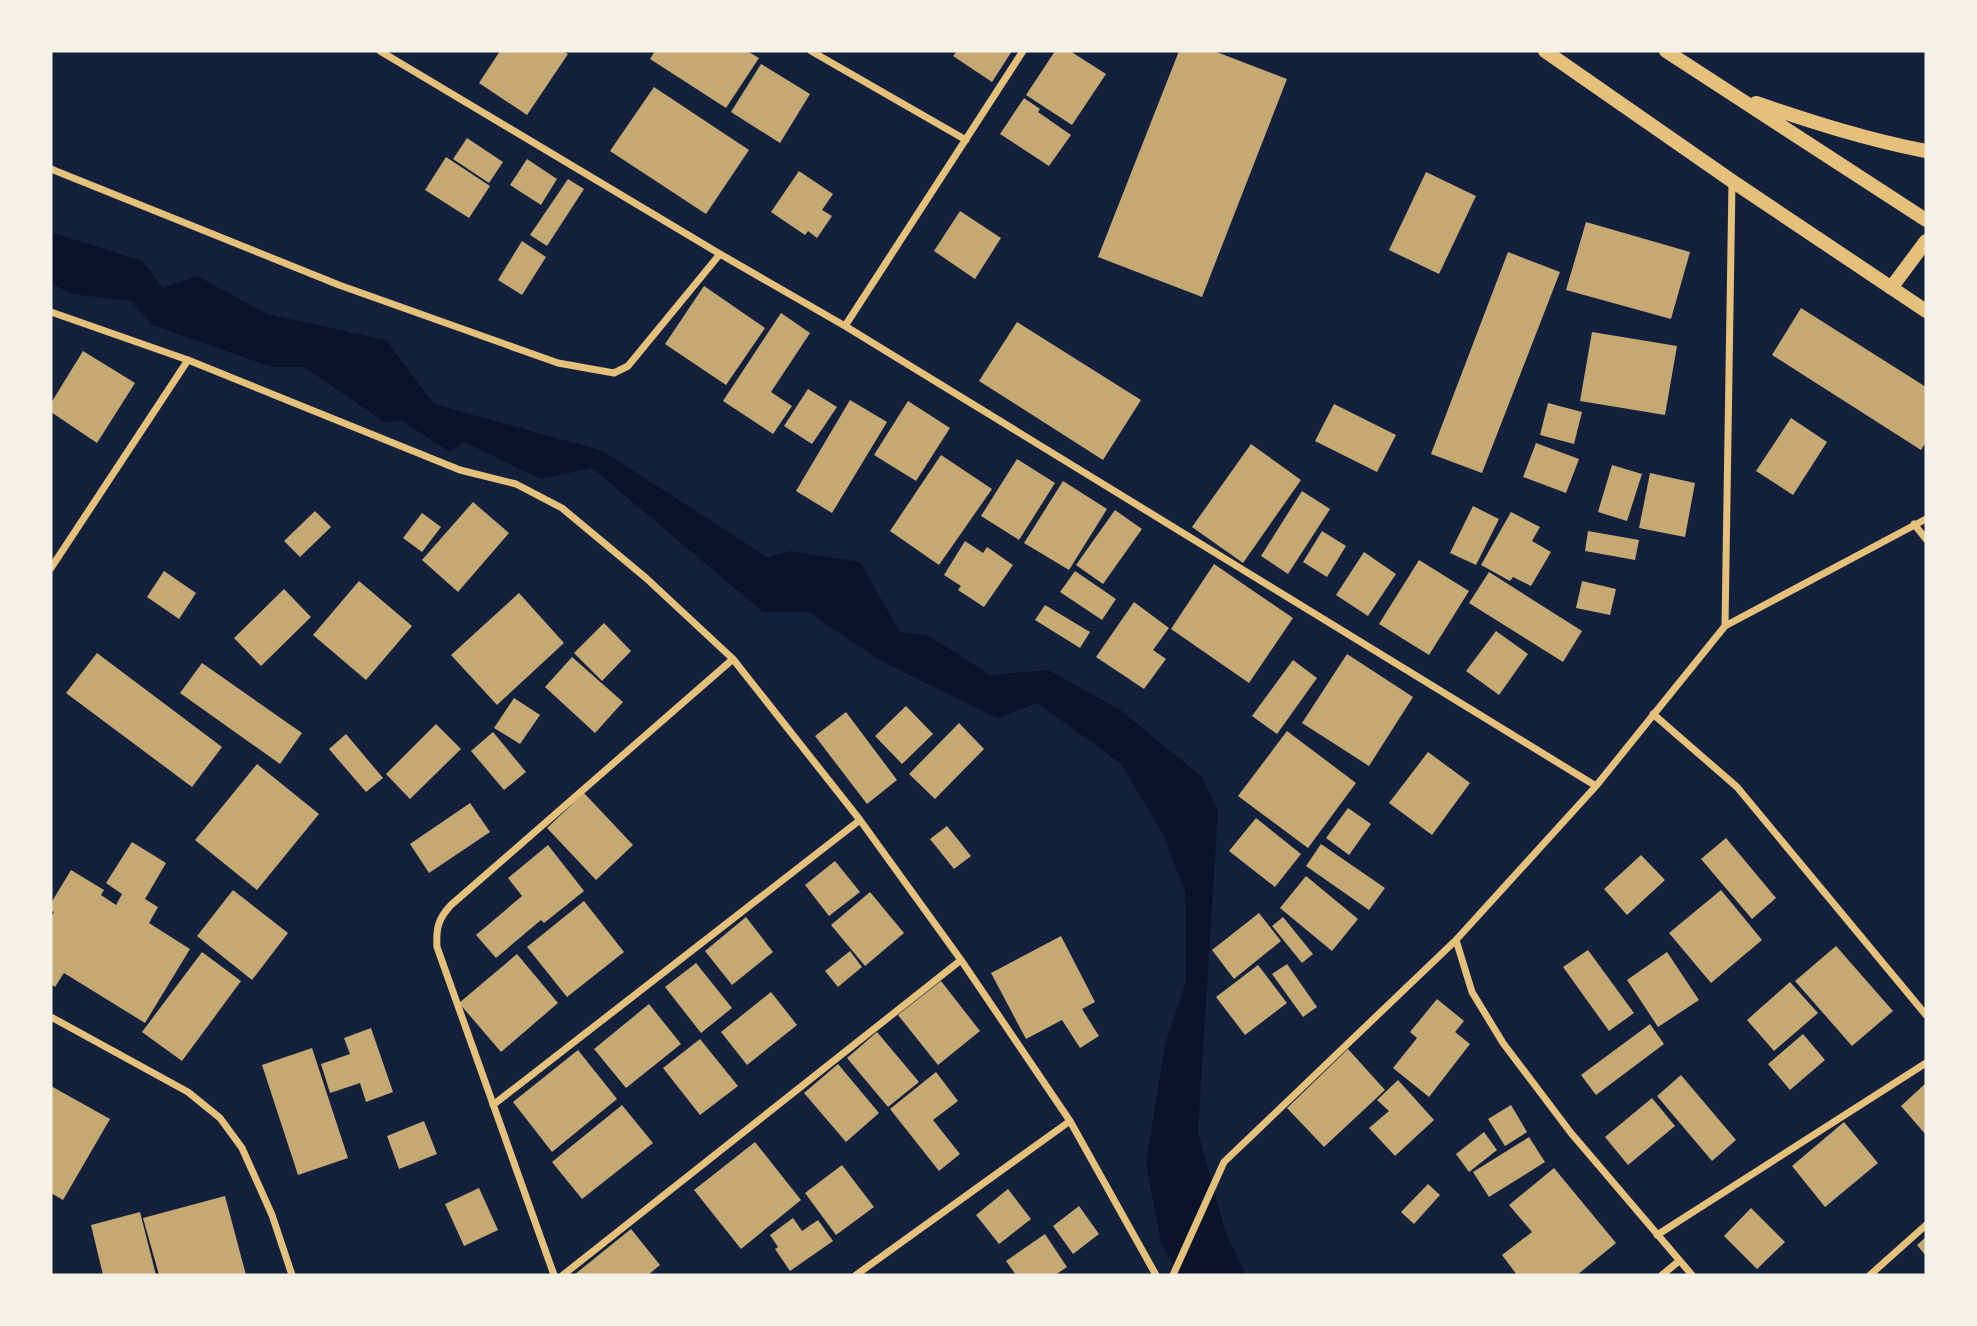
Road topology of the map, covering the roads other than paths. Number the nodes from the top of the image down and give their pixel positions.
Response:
1 (380, 51) edge
2 (811, 51) edge
3 (1023, 51) edge
4 (1545, 51) edge
5 (1666, 51) edge
6 (1735, 96) junction
7 (966, 140) junction
8 (1926, 151) edge
9 (51, 169) edge
10 (1732, 181) junction
11 (1926, 220) edge
12 (1926, 241) edge
13 (720, 254) junction
14 (1891, 288) junction
15 (1926, 310) edge
16 (51, 312) edge
17 (845, 326) junction
18 (188, 360) junction
19 (1926, 519) edge
20 (1914, 524) junction
21 (1926, 539) edge
22 (51, 568) edge
23 (1725, 626) junction
24 (733, 659) junction
25 (1653, 714) junction
26 (1597, 786) junction
27 (860, 820) junction
28 (1455, 940) junction
29 (961, 960) junction
30 (1926, 1015) edge
31 (51, 1017) edge
32 (1926, 1063) edge
33 (493, 1105) junction
34 (1070, 1121) junction
35 (1926, 1225) edge
36 (1657, 1235) junction
37 (1679, 1261) junction
38 (292, 1275) edge
39 (554, 1275) edge
40 (563, 1275) edge
41 (856, 1275) edge
42 (1156, 1275) edge
43 (1173, 1275) edge
44 (1662, 1275) edge
45 (1692, 1275) edge
46 (1870, 1275) edge

1 - 13 street
2 - 7 street
3 - 7 street
4 - 10 main road
5 - 6 main road
6 - 8 main road
6 - 11 main road
7 - 17 street
9 - 13 street
10 - 14 main road
10 - 23 street
12 - 14 main road
13 - 17 street
14 - 15 main road
16 - 18 street
17 - 26 street
18 - 22 street
18 - 24 street
19 - 20 street
20 - 21 street
20 - 23 street
23 - 25 street
24 - 27 street
24 - 33 street
25 - 26 street
25 - 30 street
26 - 28 street
27 - 29 street
27 - 33 street
28 - 36 street
28 - 43 street
29 - 34 street
29 - 40 street
31 - 38 street
32 - 36 street
33 - 39 street
34 - 41 street
34 - 42 street
35 - 46 street
36 - 37 street
37 - 44 street
37 - 45 street

